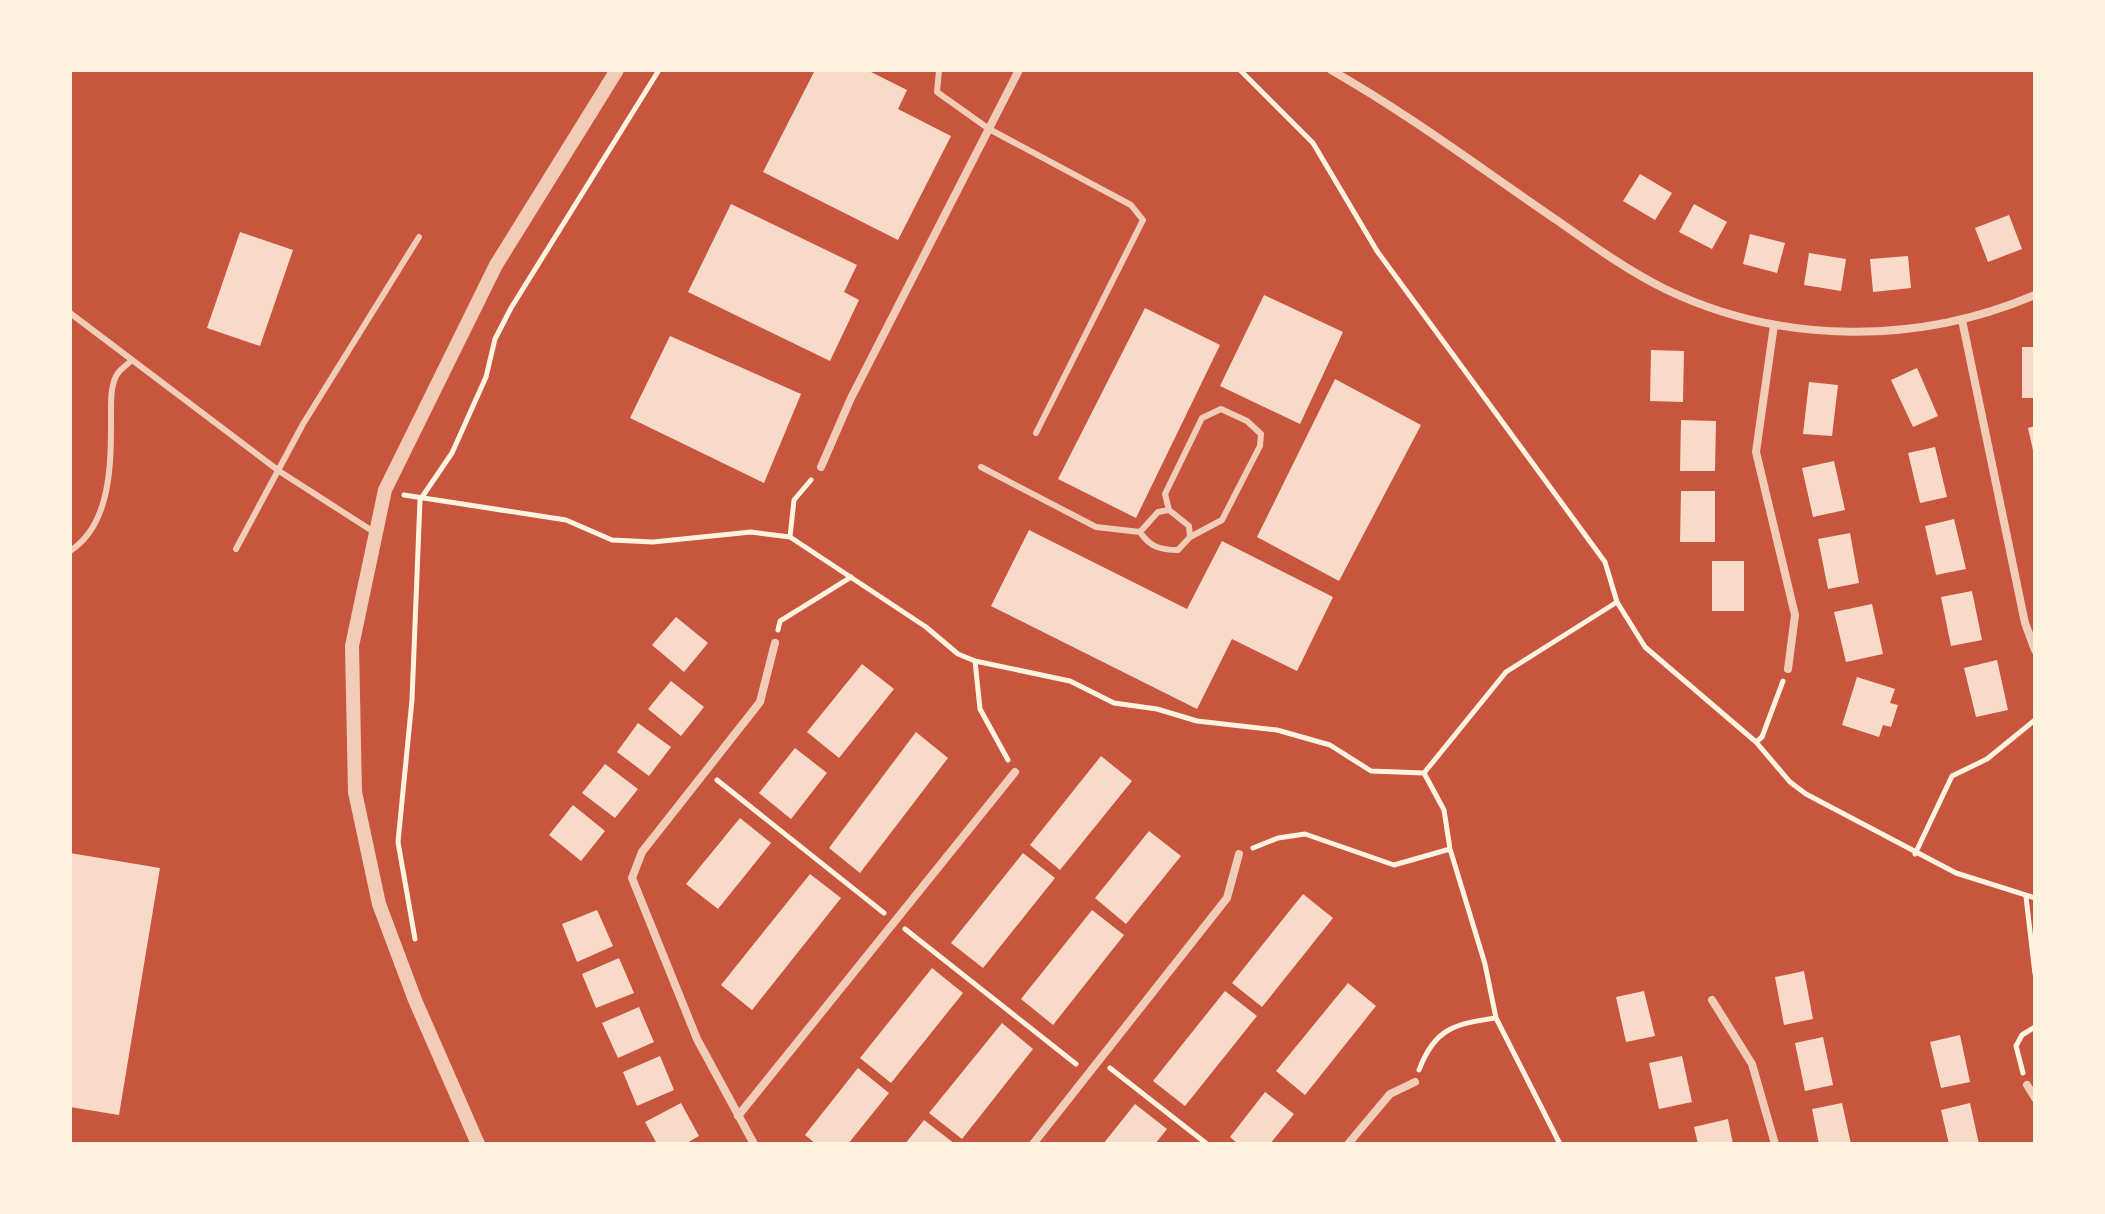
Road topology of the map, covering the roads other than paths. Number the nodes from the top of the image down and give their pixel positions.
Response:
1 (617, 70) edge
2 (939, 70) edge
3 (1019, 70) edge
4 (1331, 70) edge
5 (989, 129) junction
6 (419, 237) dead end
7 (2035, 295) edge
8 (70, 313) edge
9 (1962, 320) junction
10 (1774, 325) junction
11 (132, 360) junction
12 (1036, 433) dead end
13 (821, 467) road end
14 (981, 467) dead end
15 (279, 471) junction
16 (1169, 510) junction
17 (374, 532) junction
18 (1140, 532) junction
19 (1190, 537) junction
20 (236, 549) dead end
21 (70, 551) edge
22 (775, 643) road end
23 (2035, 650) edge
24 (1788, 669) road end
25 (1015, 772) road end
26 (1239, 854) road end
27 (1712, 1000) dead end
28 (1415, 1082) road end
29 (2027, 1085) road end
30 (2035, 1098) edge
31 (738, 1116) junction
32 (478, 1144) edge
33 (754, 1144) edge
34 (1033, 1144) edge
35 (1348, 1144) edge
36 (1775, 1144) edge

1 - 17 street
2 - 5 lane
3 - 5 street
4 - 10 street
5 - 12 lane
5 - 13 street
6 - 15 lane
7 - 9 street
8 - 11 lane
9 - 10 street
9 - 23 street
10 - 24 street
11 - 15 lane
11 - 21 lane
14 - 18 lane
15 - 17 lane
15 - 20 lane
16 - 18 lane
16 - 19 lane
16 - 19 lane
17 - 32 street
18 - 19 lane
22 - 31 street
25 - 31 street
26 - 34 street
27 - 36 street
28 - 35 street
29 - 30 street
31 - 33 street

